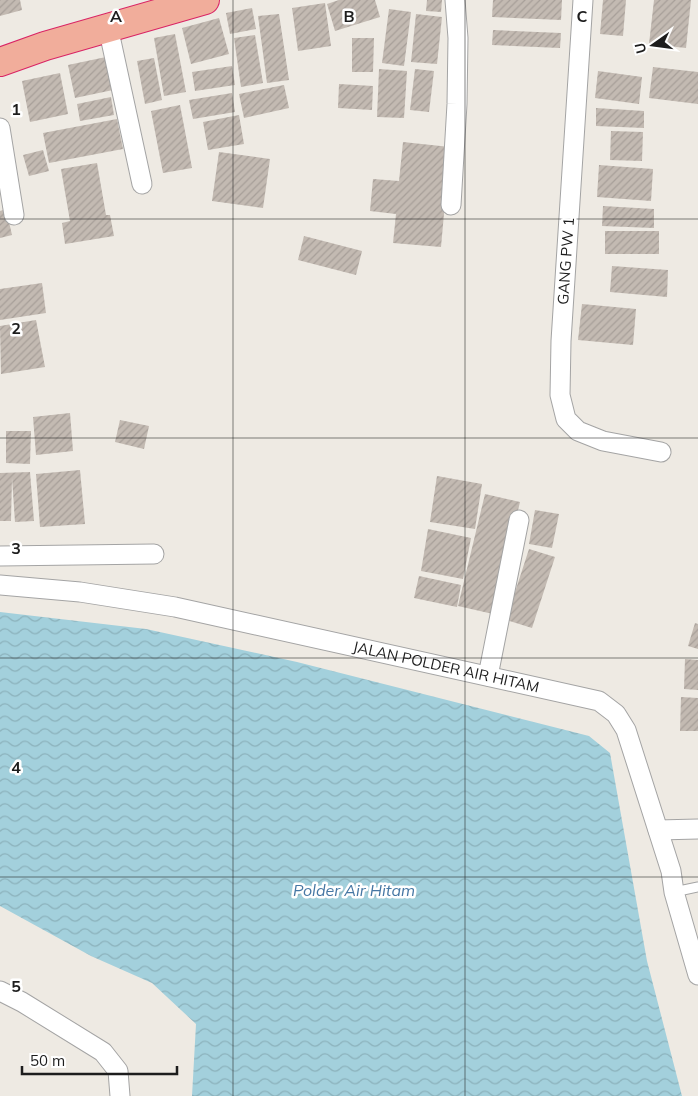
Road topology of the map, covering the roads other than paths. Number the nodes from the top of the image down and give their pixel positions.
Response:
1 (205, 0) edge
2 (455, 0) edge
3 (583, 0) edge
4 (108, 27) junction
5 (0, 62) edge
6 (0, 128) edge
7 (142, 184) dead end
8 (451, 204) dead end
9 (14, 215) dead end
10 (661, 452) dead end
11 (519, 520) dead end
12 (154, 554) dead end
13 (0, 556) edge
14 (36, 556) junction
15 (0, 585) edge
16 (36, 588) junction
17 (488, 676) junction
18 (698, 829) edge
19 (658, 830) junction
20 (698, 887) edge
21 (674, 892) junction
22 (698, 975) edge
23 (0, 991) edge
24 (120, 1096) edge

1 - 4 highway
2 - 8 street
3 - 10 street, GANG PW 1
4 - 5 highway
4 - 7 street
6 - 9 street
11 - 17 street
12 - 14 street
13 - 14 street
14 - 16 street
15 - 16 street, JALAN POLDER AIR HITAM
16 - 17 street, JALAN POLDER AIR HITAM
17 - 19 street, JALAN POLDER AIR HITAM
18 - 19 street
19 - 21 street, JALAN POLDER AIR HITAM
20 - 21 lane
21 - 22 street, JALAN POLDER AIR HITAM
23 - 24 street

